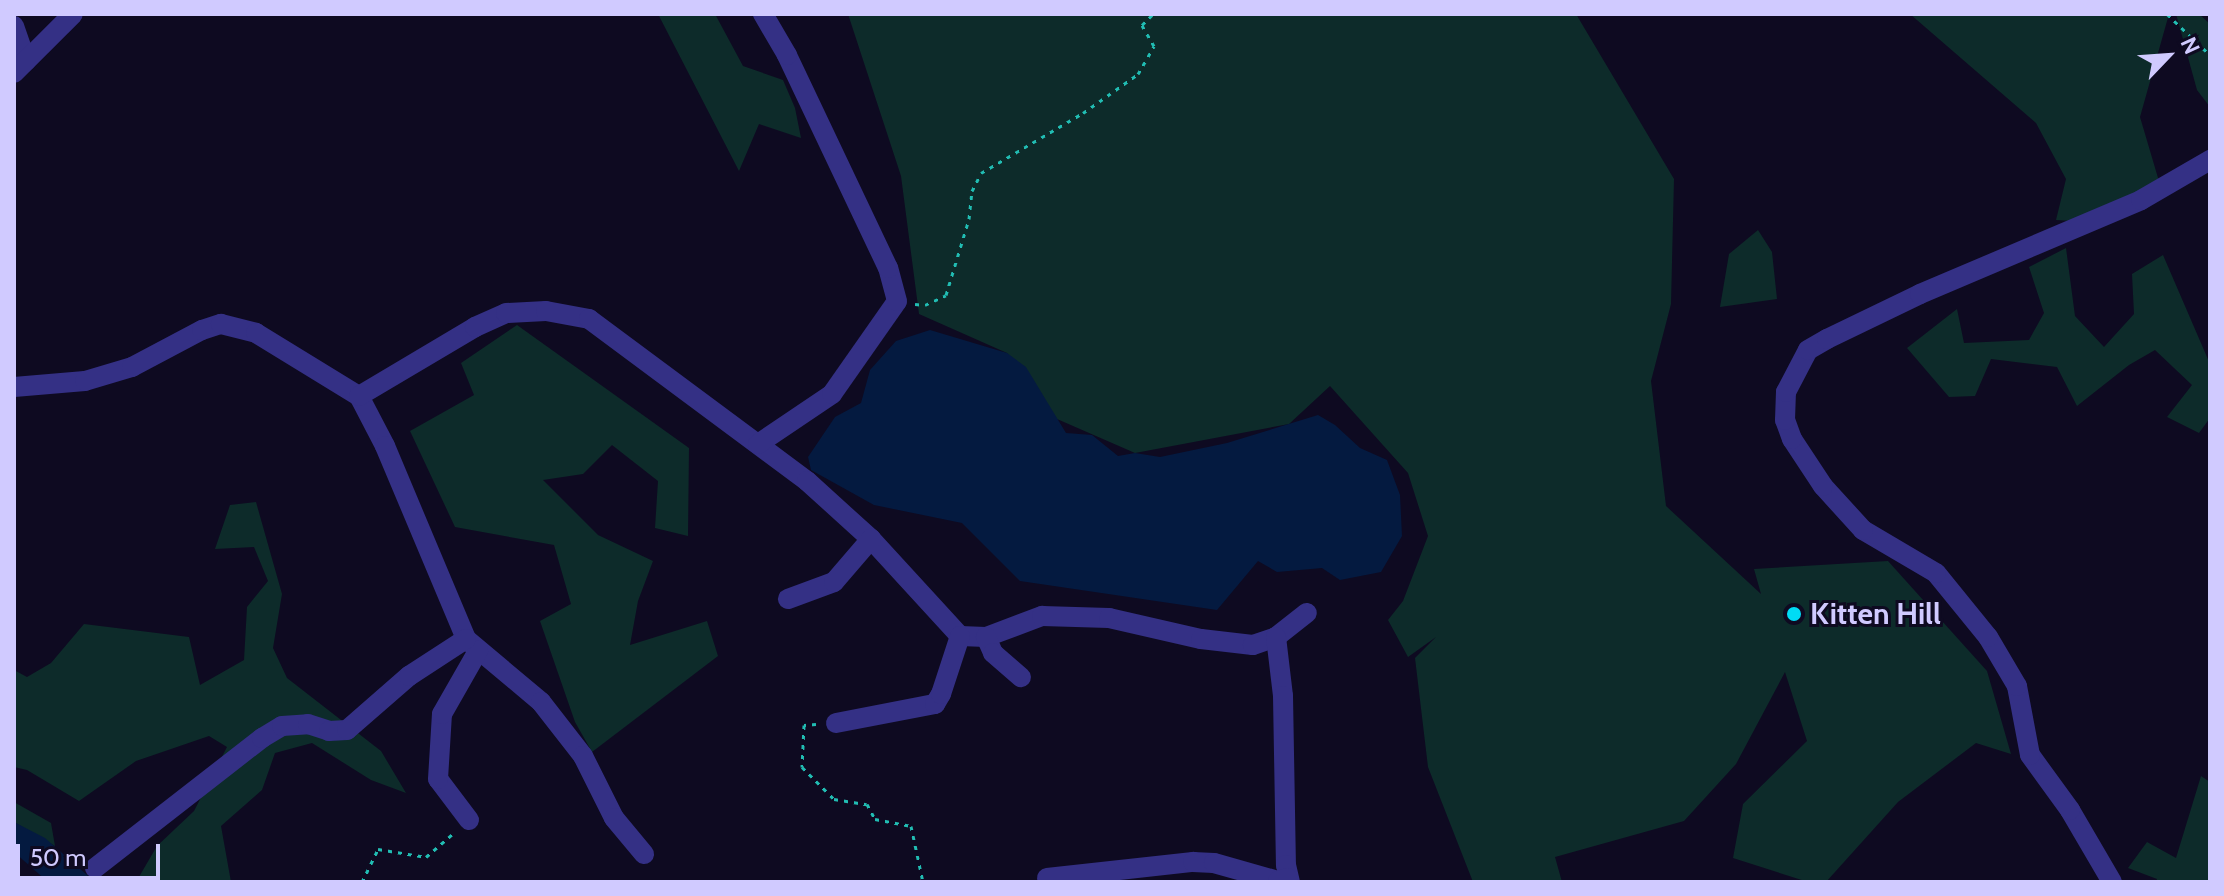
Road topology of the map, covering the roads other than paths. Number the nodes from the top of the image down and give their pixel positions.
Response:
1 (73, 14) edge
2 (763, 14) edge
3 (14, 26) edge
4 (20, 67) edge
5 (2210, 160) edge
6 (14, 387) edge
7 (359, 396) junction
8 (758, 444) junction
9 (871, 539) junction
10 (788, 599) dead end
11 (1307, 613) dead end
12 (960, 636) junction
13 (986, 637) junction
14 (1276, 637) junction
15 (472, 645) junction
16 (1021, 677) dead end
17 (836, 723) road end
18 (469, 820) road end
19 (644, 854) dead end
20 (95, 868) dead end
21 (1047, 878) dead end
22 (1289, 880) edge
23 (2112, 882) edge

1 - 4 street
2 - 8 street
3 - 4 street
5 - 23 street
6 - 7 street
7 - 8 street
7 - 15 street
8 - 9 street
9 - 10 street
9 - 12 street
11 - 14 street
12 - 13 street
12 - 17 street
13 - 14 street
13 - 16 street
14 - 22 street
15 - 18 street
15 - 19 street
15 - 20 street
21 - 22 street

